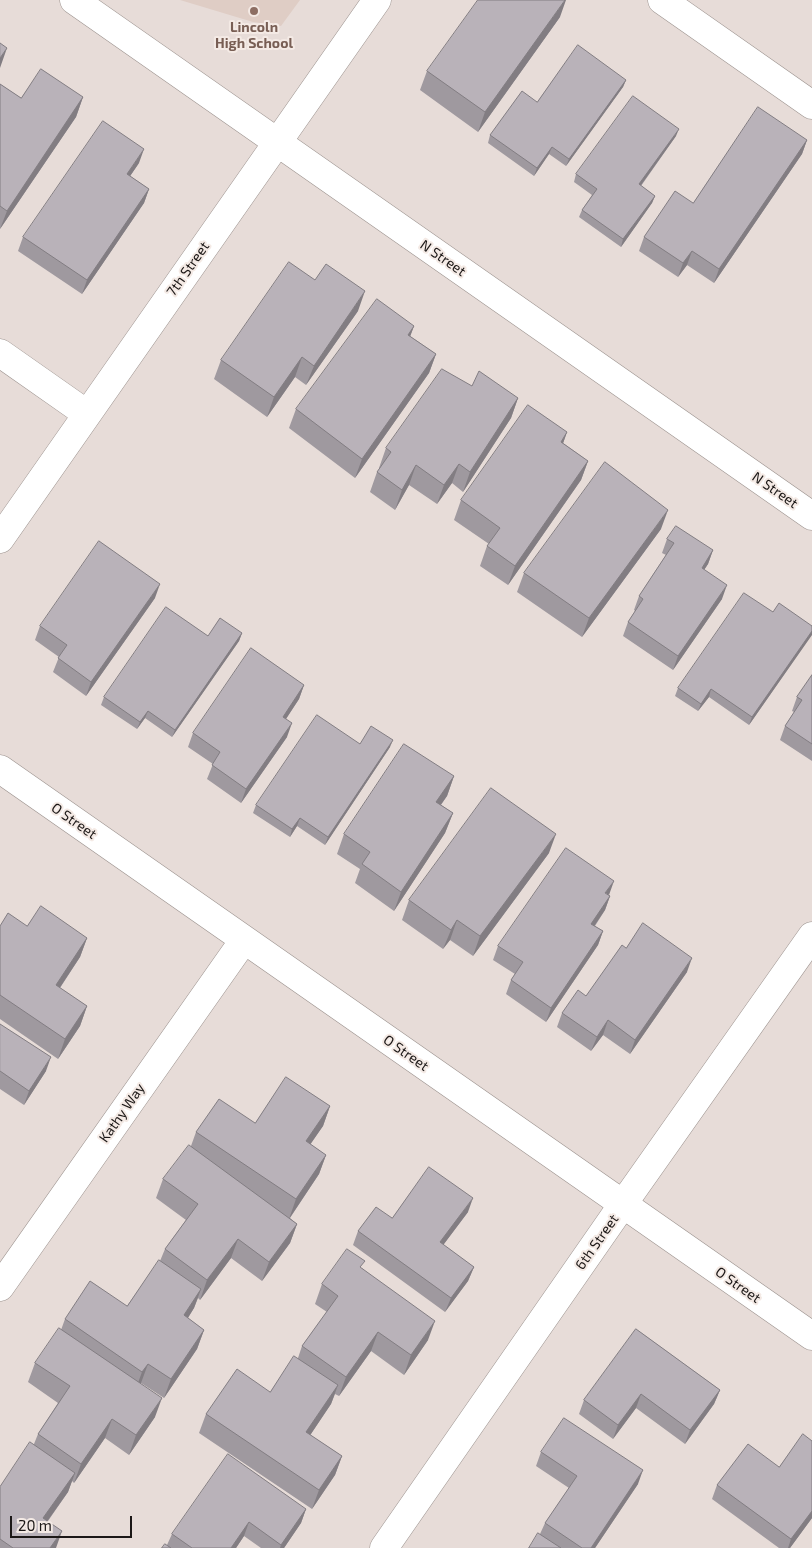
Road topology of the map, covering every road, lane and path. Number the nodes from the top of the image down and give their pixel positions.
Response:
1 (74, 0) edge
2 (377, 0) edge
3 (662, 0) edge
4 (812, 105) edge
5 (277, 142) junction
6 (0, 353) edge
7 (87, 414) junction
8 (812, 516) edge
9 (0, 539) edge
10 (0, 769) edge
11 (812, 936) edge
12 (244, 940) junction
13 (623, 1204) junction
14 (0, 1287) edge
15 (812, 1336) edge
16 (384, 1548) edge

1 - 5 street, N Street
2 - 5 street, 7th Street
3 - 4 street
5 - 7 street, 7th Street
5 - 8 street, N Street
6 - 7 street
7 - 9 street, 7th Street
10 - 12 street, O Street
11 - 13 street, 6th Street
12 - 13 street, O Street
12 - 14 street, Kathy Way
13 - 15 street, O Street
13 - 16 street, 6th Street

